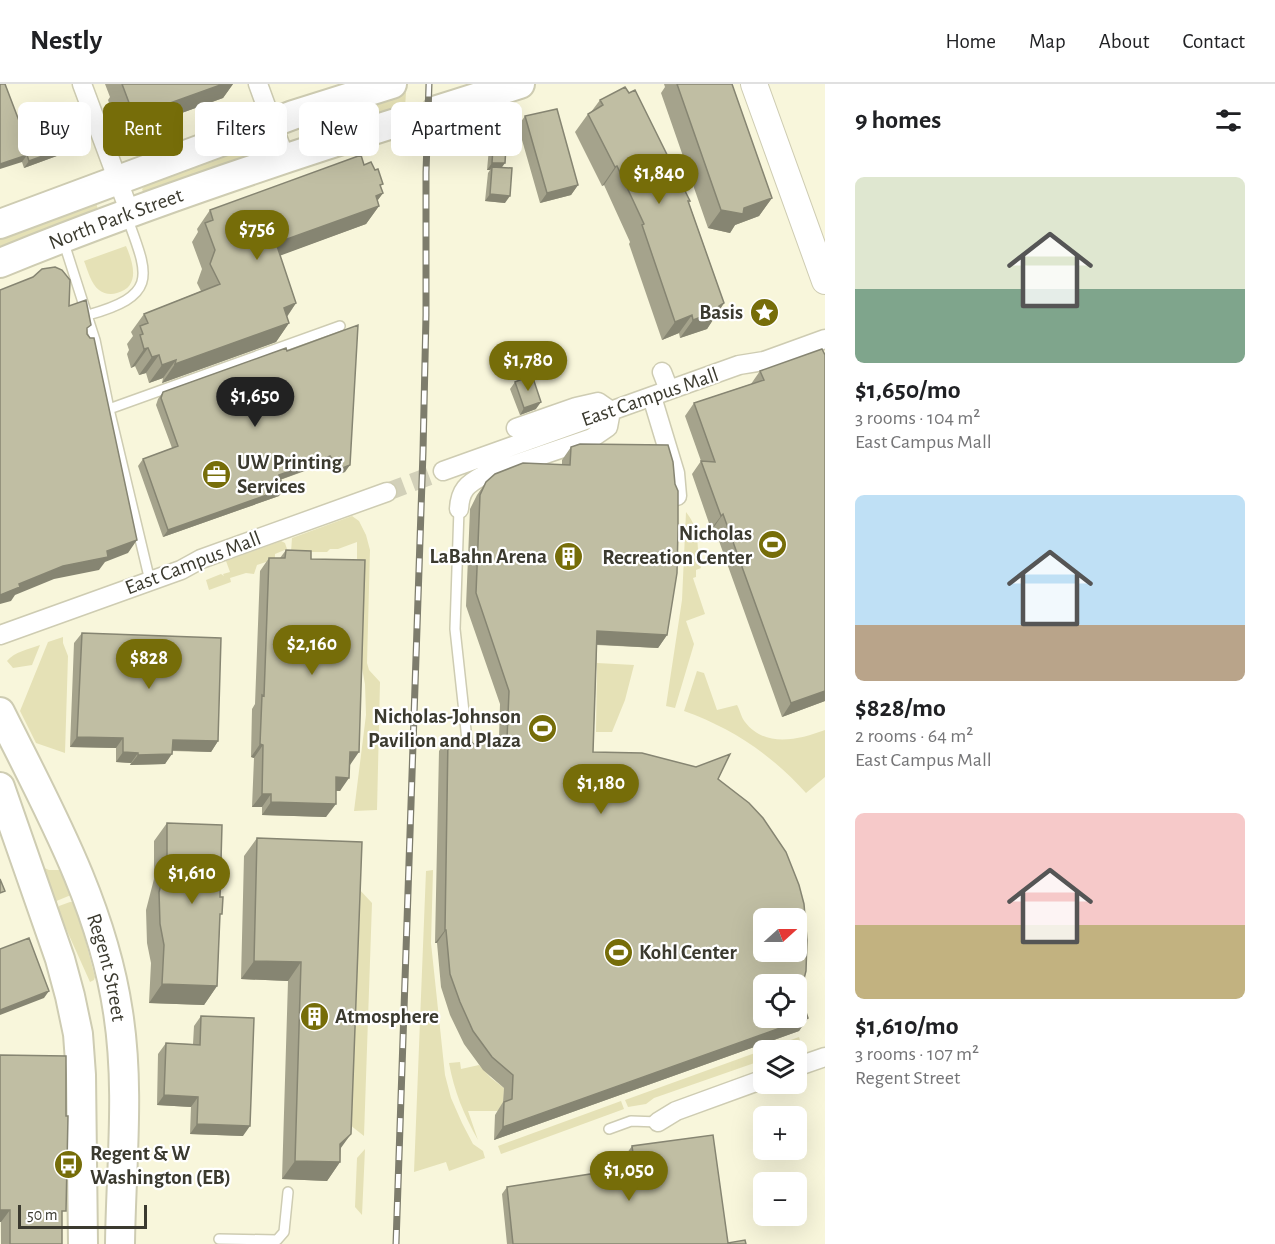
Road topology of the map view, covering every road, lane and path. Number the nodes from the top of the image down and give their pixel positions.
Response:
1 (82, 84) edge
2 (258, 84) edge
3 (392, 84) edge
4 (520, 84) edge
5 (754, 84) edge
6 (264, 102) edge
7 (463, 102) edge
8 (287, 118) edge
9 (391, 124) edge
10 (195, 152) edge
11 (285, 158) joint
12 (118, 180) junction
13 (128, 214) junction
14 (0, 224) edge
15 (63, 238) junction
16 (0, 263) edge
17 (825, 281) edge
18 (88, 315) junction
19 (339, 326) dead end
20 (825, 339) edge
21 (95, 340) junction
22 (84, 345) edge
23 (662, 372) dead end
24 (660, 394) junction
25 (109, 409) junction
26 (611, 411) junction
27 (516, 428) dead end
28 (443, 471) tunnel mouth
29 (387, 492) tunnel mouth
30 (676, 496) edge
31 (459, 509) joint
32 (150, 581) junction
33 (0, 635) edge
34 (0, 712) edge
35 (468, 752) edge
36 (0, 787) edge
37 (825, 1057) edge
38 (807, 1063) edge
39 (753, 1083) edge
40 (658, 1122) joint
41 (609, 1129) dead end
42 (288, 1192) dead end
43 (219, 1239) dead end
44 (83, 1244) edge
45 (120, 1244) edge

1 - 12 street
2 - 6 street
3 - 8 main road, North Park Street
4 - 7 main road
5 - 17 street
9 - 11 main road, North Park Street
10 - 12 main road, North Park Street
11 - 13 main road, North Park Street
12 - 13 street
12 - 14 main road, North Park Street
13 - 15 main road, North Park Street
13 - 18 lane
15 - 16 main road, North Park Street
15 - 18 lane
18 - 21 lane
19 - 25 lane
20 - 24 street, East Campus Mall
21 - 22 lane
21 - 25 lane
23 - 24 street
24 - 26 street, East Campus Mall
24 - 30 street
25 - 32 lane
26 - 27 street
26 - 28 street, East Campus Mall
26 - 31 street
29 - 32 street, East Campus Mall
31 - 35 lane
32 - 33 street, East Campus Mall
34 - 45 main road, Regent Street
36 - 44 main road, Regent Street
37 - 38 street
39 - 40 street
40 - 41 lane
42 - 43 lane

